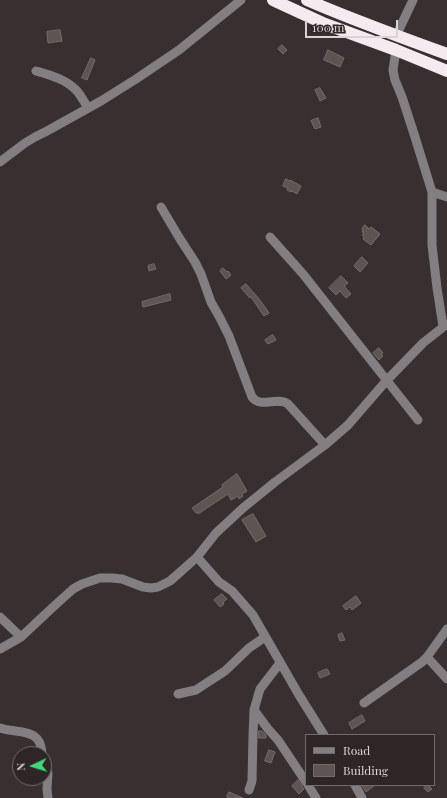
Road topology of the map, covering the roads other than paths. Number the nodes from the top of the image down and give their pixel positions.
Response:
1 (241, 0) edge
2 (274, 0) edge
3 (307, 0) edge
4 (413, 0) edge
5 (396, 36) junction
6 (396, 50) junction
7 (447, 54) edge
8 (36, 71) dead end
9 (447, 71) edge
10 (88, 108) junction
11 (0, 162) edge
12 (432, 192) junction
13 (447, 197) edge
14 (161, 207) dead end
15 (270, 237) dead end
16 (445, 325) edge
17 (387, 380) junction
18 (418, 420) dead end
19 (325, 445) junction
20 (197, 557) junction
21 (0, 617) edge
22 (447, 629) edge
23 (21, 636) junction
24 (265, 637) junction
25 (0, 649) edge
26 (427, 657) junction
27 (280, 663) junction
28 (447, 679) edge
29 (178, 694) dead end
30 (364, 703) dead end
31 (254, 710) junction
32 (0, 728) edge
33 (323, 734) edge
34 (42, 746) edge
35 (305, 780) edge
36 (47, 786) edge
37 (309, 786) edge
38 (356, 786) edge
39 (249, 790) dead end
40 (48, 798) edge
41 (316, 798) edge
42 (362, 798) edge

1 - 10 street
2 - 6 highway
3 - 5 highway
4 - 5 street
5 - 7 highway
6 - 9 highway
6 - 12 street
8 - 10 street
10 - 11 street
12 - 13 street
12 - 16 street
14 - 19 street
15 - 17 street
16 - 17 street
17 - 18 street
17 - 19 street
19 - 20 street
20 - 23 street
20 - 24 street
21 - 23 street
22 - 26 street
23 - 25 street
24 - 27 street
24 - 29 street
26 - 28 street
26 - 30 street
27 - 31 street
27 - 33 street
31 - 35 street
31 - 39 street
32 - 34 street
36 - 40 street
37 - 41 street
38 - 42 street

